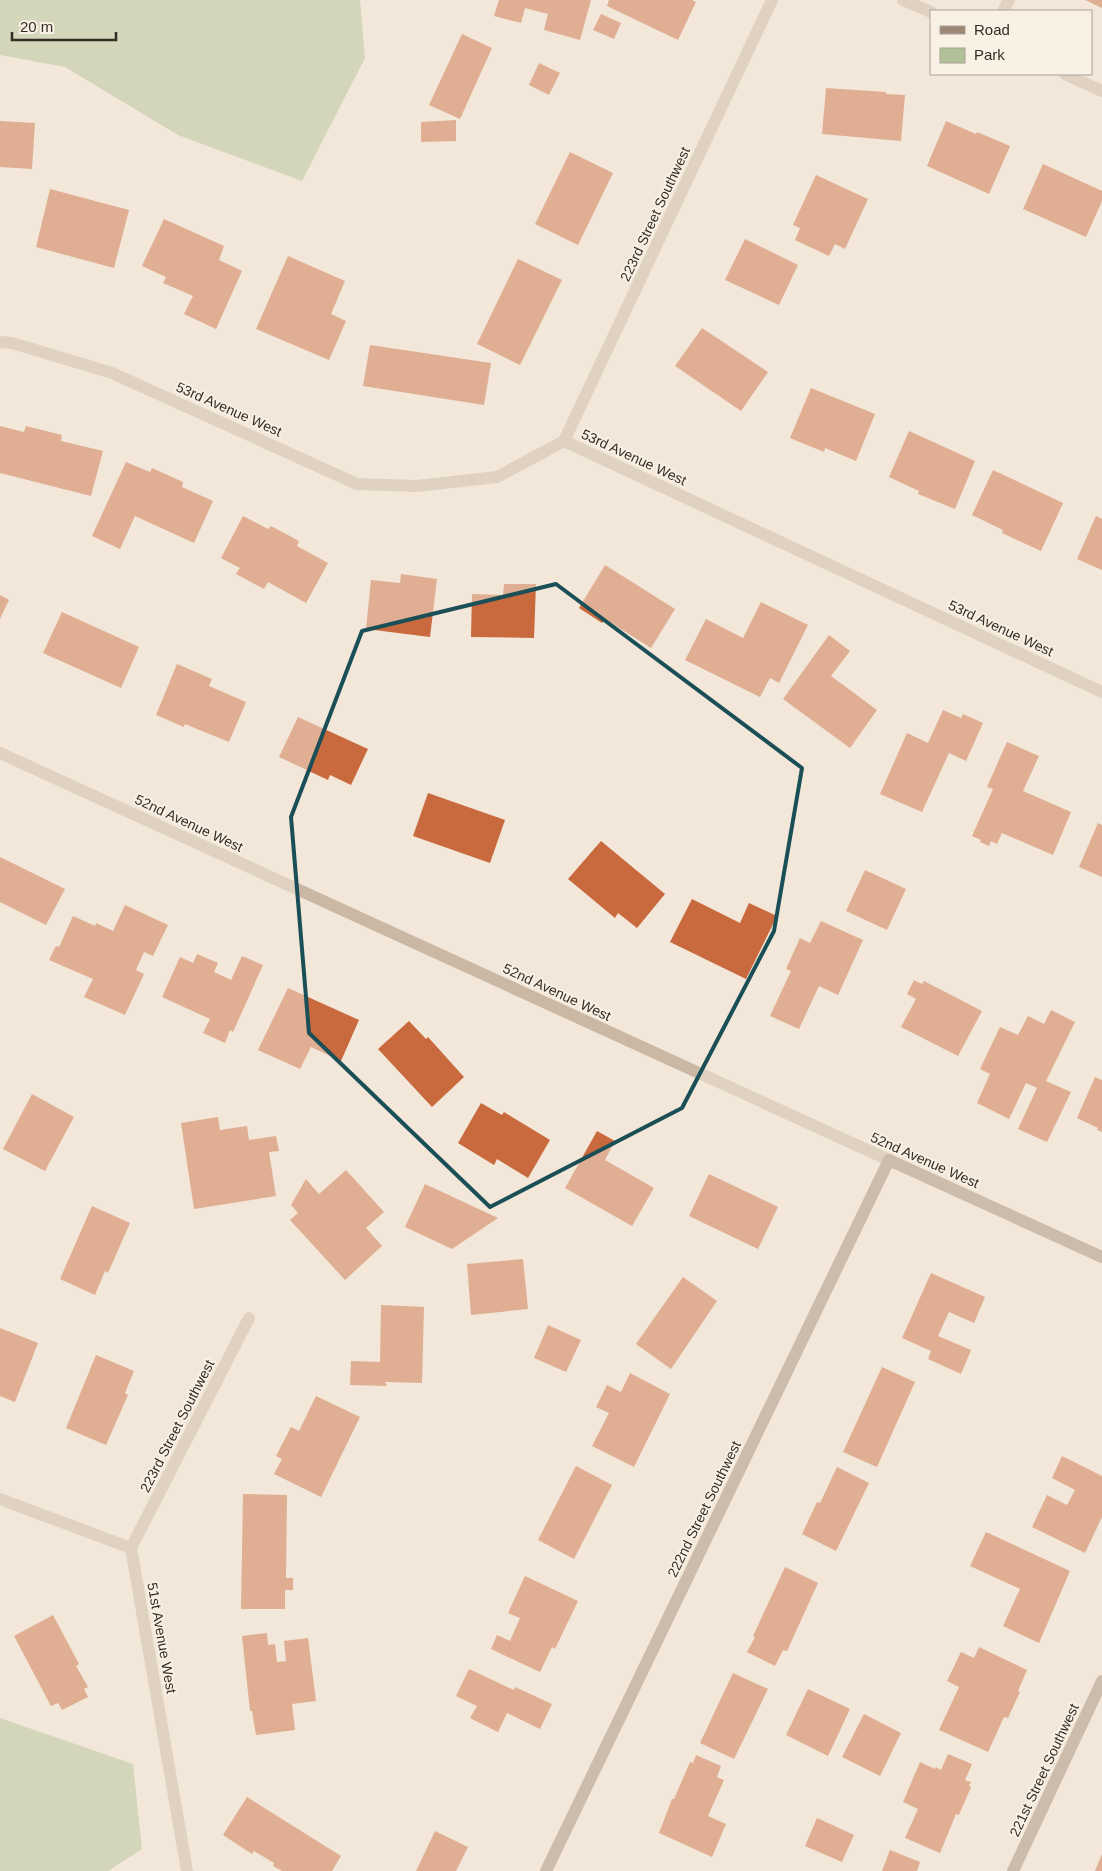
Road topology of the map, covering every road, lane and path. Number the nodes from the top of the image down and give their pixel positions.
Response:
1 (772, 0) edge
2 (903, 0) edge
3 (930, 12) edge
4 (1066, 75) edge
5 (1102, 91) edge
6 (0, 342) edge
7 (564, 441) junction
8 (1102, 692) edge
9 (0, 753) edge
10 (889, 1160) junction
11 (1102, 1257) edge
12 (249, 1318) dead end
13 (0, 1498) edge
14 (131, 1548) junction
15 (1102, 1681) edge
16 (187, 1871) edge
17 (546, 1871) edge
18 (1013, 1871) edge

1 - 7 street, 223rd Street Southwest
2 - 3 street
4 - 5 street
6 - 7 street, 53rd Avenue West
7 - 8 street, 53rd Avenue West
9 - 10 street, 52nd Avenue West
10 - 11 street, 52nd Avenue West
10 - 17 street, 222nd Street Southwest
12 - 14 street, 223rd Street Southwest
13 - 14 street
14 - 16 street, 51st Avenue West
15 - 18 street, 221st Street Southwest

